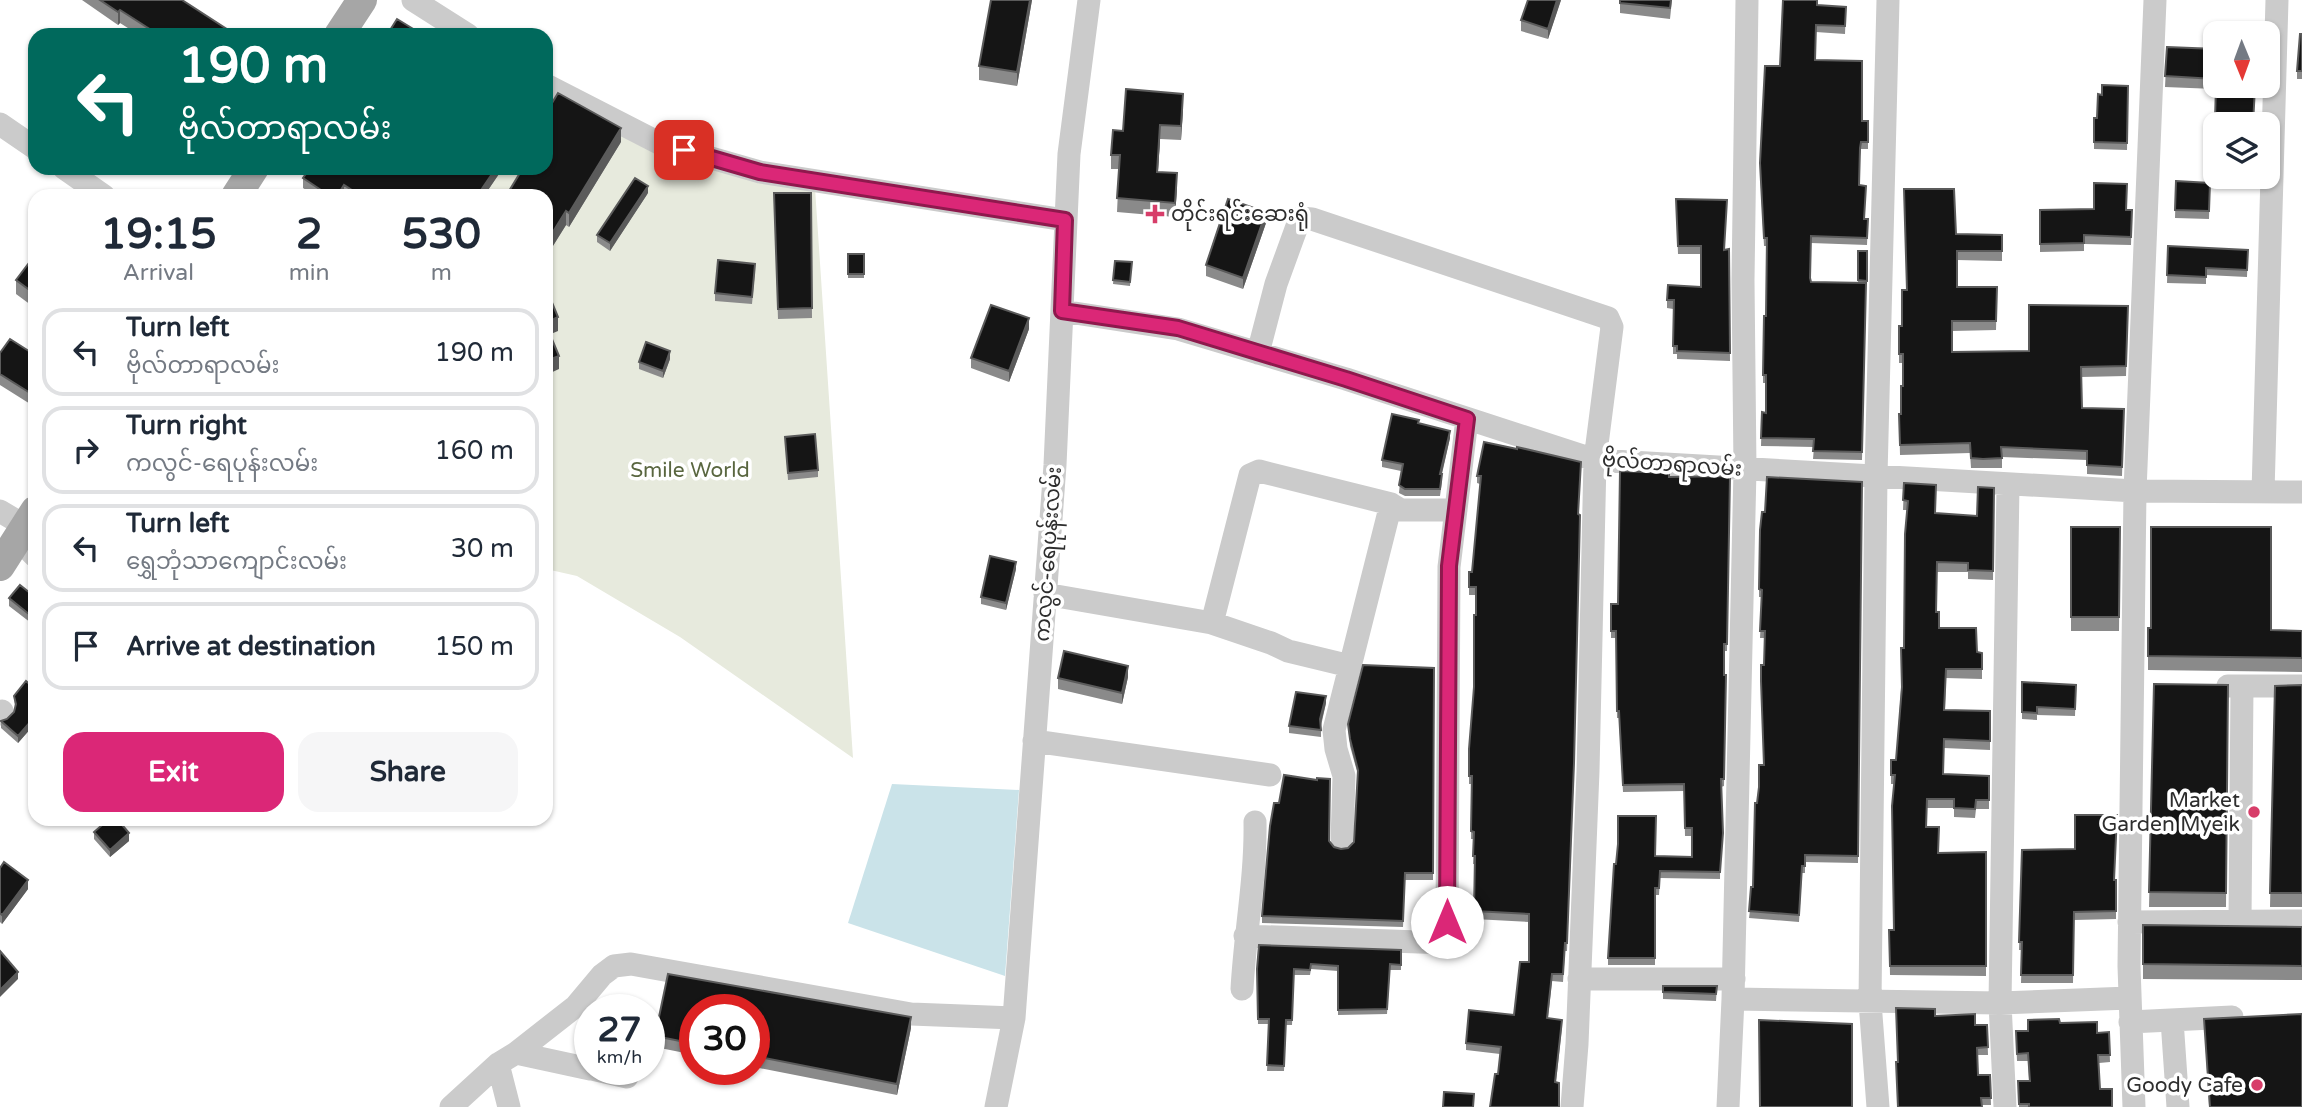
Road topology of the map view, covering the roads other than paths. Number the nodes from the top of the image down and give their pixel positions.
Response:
1 (362, 0) edge
2 (413, 0) edge
3 (1088, 0) edge
4 (1747, 0) edge
5 (1888, 0) edge
6 (2155, 0) edge
7 (2277, 0) edge
8 (344, 28) edge
9 (457, 28) edge
10 (553, 89) edge
11 (0, 124) edge
12 (28, 143) edge
13 (74, 175) edge
14 (94, 189) edge
15 (1065, 220) junction
16 (1062, 311) junction
17 (1258, 353) junction
18 (1467, 419) junction
19 (1595, 460) junction
20 (1745, 468) junction
21 (1876, 476) junction
22 (2008, 484) junction
23 (2135, 491) junction
24 (2263, 492) junction
25 (2302, 492) edge
26 (1391, 504) junction
27 (1456, 510) junction
28 (0, 511) edge
29 (28, 533) edge
30 (0, 566) edge
31 (1045, 594) junction
32 (1212, 623) junction
33 (1349, 666) junction
34 (2133, 684) junction
35 (2160, 685) edge
36 (2201, 685) edge
37 (2242, 686) junction
38 (2302, 686) edge
39 (1034, 741) junction
40 (1270, 775) dead end
41 (1255, 822) dead end
42 (1342, 842) dead end
43 (2302, 921) edge
44 (2129, 922) junction
45 (2240, 922) junction
46 (1245, 936) junction
47 (1579, 979) junction
48 (1242, 989) dead end
49 (1734, 989) junction
50 (2129, 998) junction
51 (1870, 1002) junction
52 (2000, 1003) junction
53 (2250, 1017) edge
54 (1014, 1018) junction
55 (2172, 1020) junction
56 (2130, 1022) junction
57 (507, 1059) junction
58 (574, 1067) edge
59 (451, 1107) edge
60 (509, 1107) edge
61 (996, 1107) edge
62 (1572, 1107) edge
63 (1728, 1107) edge
64 (1878, 1107) edge
65 (2005, 1107) edge
66 (2134, 1107) edge
67 (2178, 1107) edge

1 - 8 main road
2 - 9 street
3 - 15 street, ကလွင်-ရေပုန်းလမ်း
4 - 20 street
5 - 21 street
6 - 23 street
7 - 24 street
10 - 15 street
11 - 12 street
13 - 14 street
15 - 16 street, ကလွင်-ရေပုန်းလမ်း
16 - 17 street, ဗိုလ်တာရာလမ်း
16 - 31 street, ကလွင်-ရေပုန်းလမ်း
17 - 18 street, ဗိုလ်တာရာလမ်း
17 - 19 street
18 - 19 street, ဗိုလ်တာရာလမ်း
18 - 27 street
19 - 20 street, ဗိုလ်တာရာလမ်း
19 - 47 street
20 - 21 street, ဗိုလ်တာရာလမ်း
20 - 49 street
21 - 22 street, ဗိုလ်တာရာလမ်း
21 - 51 street
22 - 23 street, ဗိုလ်တာရာလမ်း
22 - 52 street
23 - 24 street, ဗိုလ်တာရာလမ်း
23 - 34 street
24 - 25 street, ဗိုလ်တာရာလမ်း
26 - 27 street
26 - 32 street
26 - 33 street
27 - 46 street
28 - 29 street
29 - 30 main road
31 - 32 street
31 - 39 street, ကလွင်-ရေပုန်းလမ်း
32 - 33 street
33 - 42 street
34 - 35 street
34 - 44 street
36 - 37 street
37 - 38 street
37 - 45 street
39 - 40 street
39 - 54 street, ကလွင်-ရေပုန်းလမ်း
41 - 46 street
43 - 45 street
44 - 45 street
44 - 50 street
46 - 48 street
47 - 49 street
47 - 62 street
49 - 51 street
49 - 63 street
50 - 52 street
50 - 56 street
51 - 52 street
51 - 64 street
52 - 65 street
53 - 55 street
54 - 57 street
54 - 61 street, ကလွင်-ရေပုန်းလမ်း
55 - 56 street
55 - 67 street
56 - 66 street
57 - 58 street
57 - 59 street
57 - 60 street

